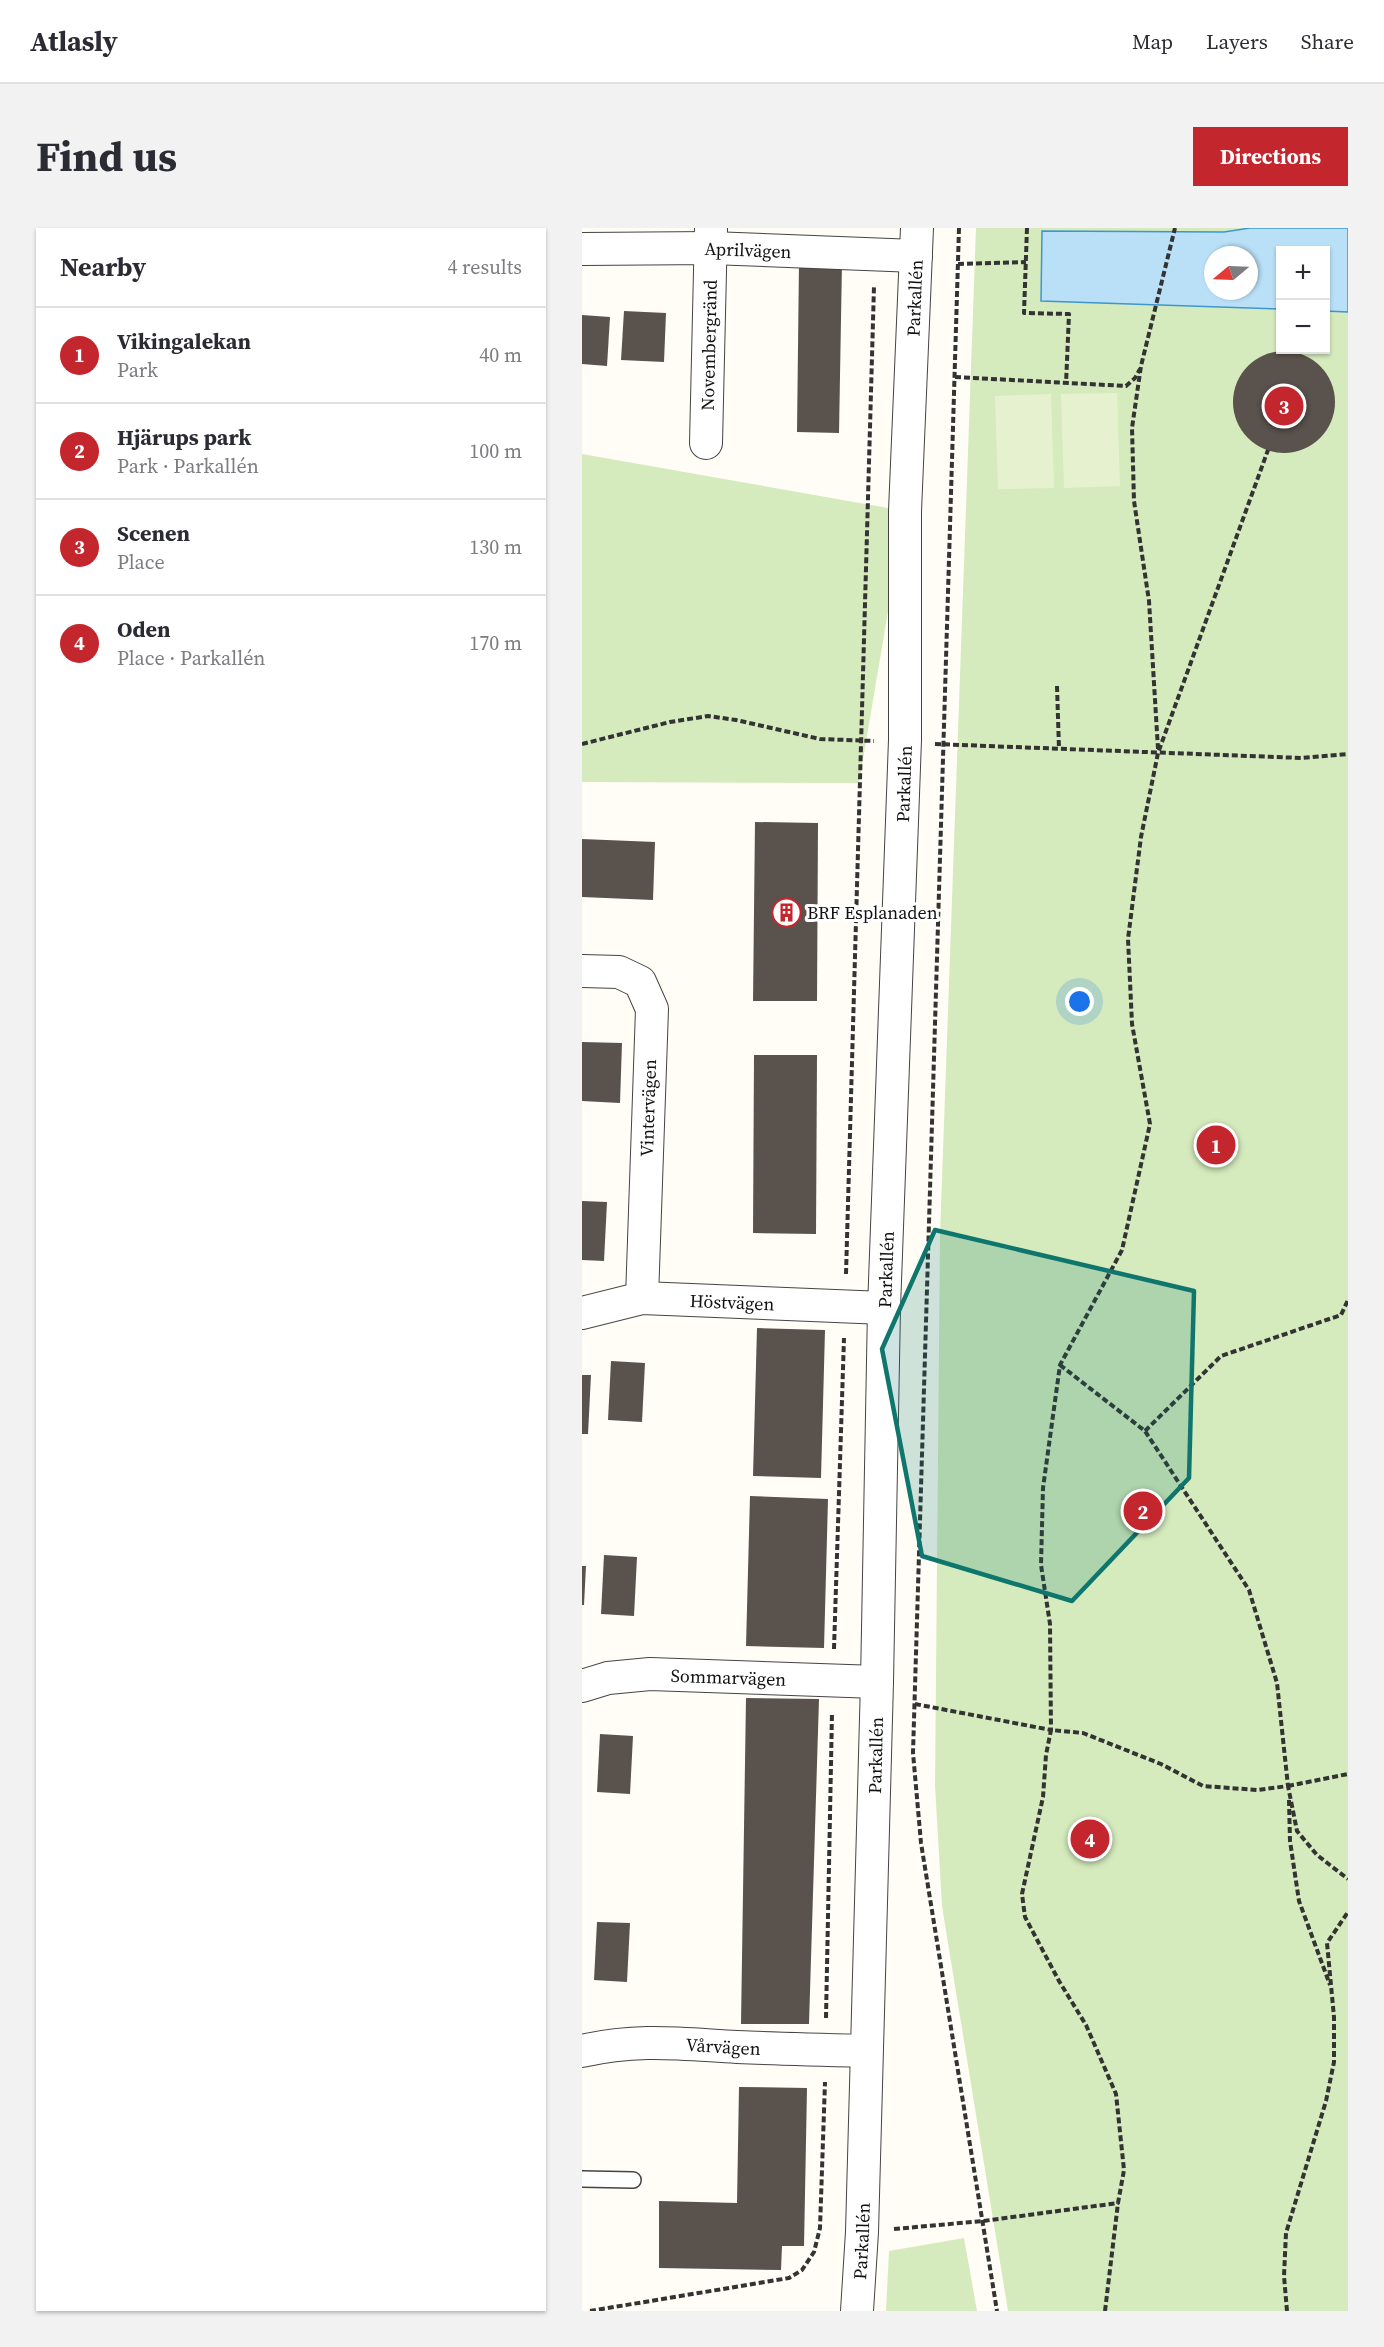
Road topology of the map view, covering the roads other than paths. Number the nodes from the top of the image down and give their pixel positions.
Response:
1 (711, 238) edge
2 (916, 242) edge
3 (582, 249) edge
4 (706, 443) dead end
5 (582, 971) edge
6 (642, 1298) junction
7 (884, 1308) junction
8 (582, 1313) edge
9 (877, 1682) junction
10 (582, 1686) edge
11 (582, 2051) edge
12 (866, 2051) junction
13 (582, 2179) edge
14 (633, 2180) dead end
15 (858, 2311) edge

1 - 2 street, Aprilvägen
1 - 3 street, Aprilvägen
1 - 4 street, Novembergränd
2 - 7 street, Parkallén
5 - 6 street, Vintervägen
6 - 7 street, Höstvägen
6 - 8 street, Höstvägen
7 - 9 street, Parkallén
9 - 10 street, Sommarvägen
9 - 12 street, Parkallén
11 - 12 street, Vårvägen
12 - 15 street, Parkallén
13 - 14 lane

